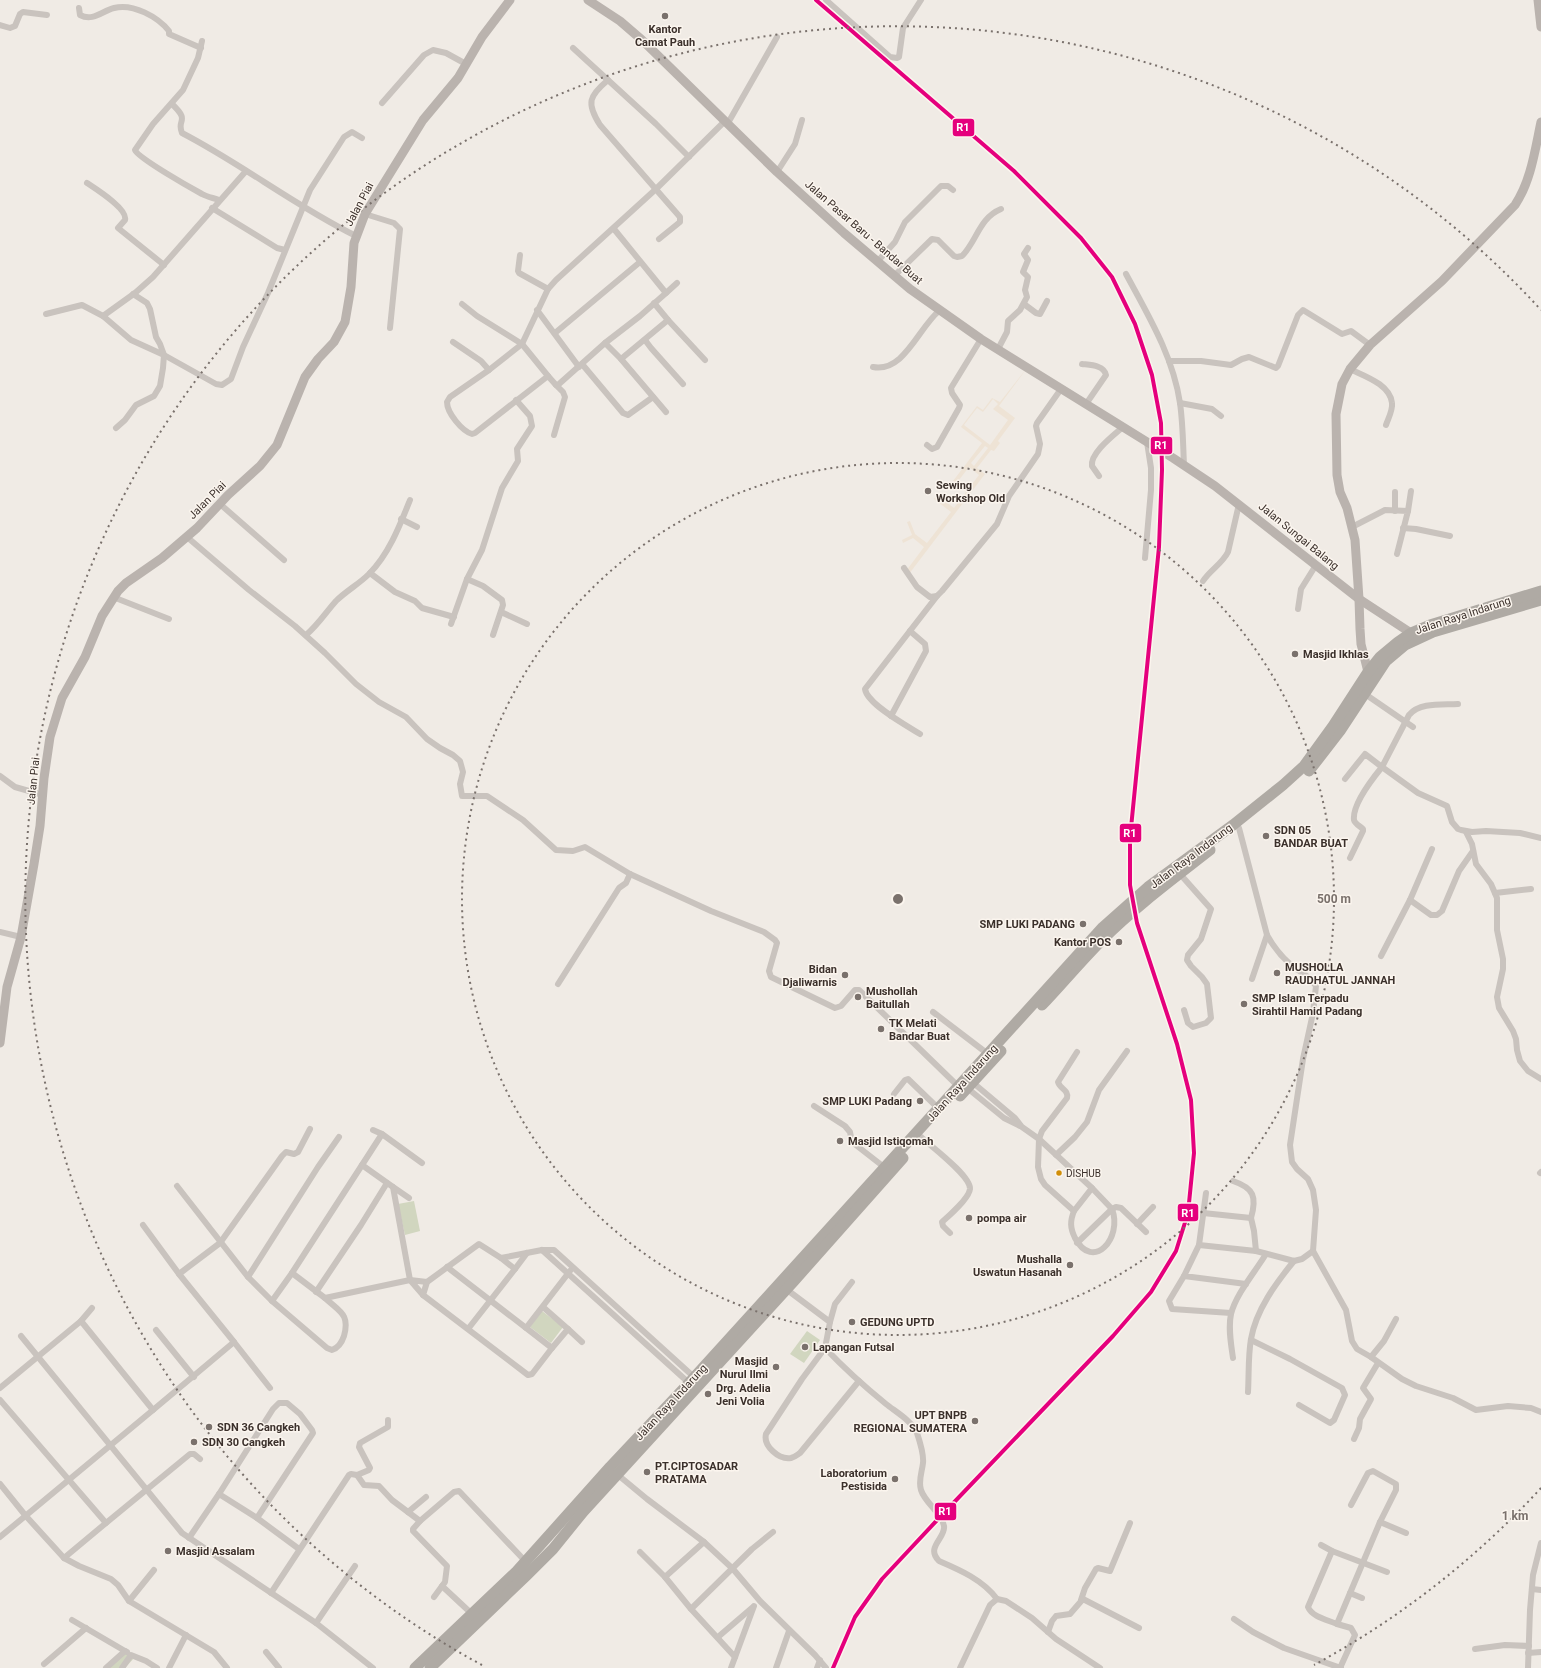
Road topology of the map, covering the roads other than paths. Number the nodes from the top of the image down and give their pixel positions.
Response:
1 (510, 0) edge
2 (588, 0) edge
3 (826, 0) edge
4 (921, 0) edge
5 (1538, 0) edge
6 (79, 8) dead end
7 (47, 16) dead end
8 (0, 25) edge
9 (1541, 27) edge
10 (777, 37) dead end
11 (202, 41) dead end
12 (201, 48) junction
13 (573, 48) dead end
14 (466, 64) junction
15 (608, 80) junction
16 (382, 103) dead end
17 (172, 104) junction
18 (802, 120) dead end
19 (727, 122) junction
20 (1541, 122) edge
21 (362, 138) dead end
22 (689, 157) junction
23 (246, 171) junction
24 (778, 172) junction
25 (87, 183) dead end
26 (656, 190) junction
27 (953, 190) dead end
28 (219, 200) junction
29 (303, 206) junction
30 (212, 208) junction
31 (1001, 209) dead end
32 (365, 214) junction
33 (614, 229) junction
34 (356, 236) junction
35 (659, 239) dead end
36 (1028, 248) dead end
37 (285, 250) junction
38 (520, 255) dead end
39 (640, 262) junction
40 (877, 262) junction
41 (164, 265) junction
42 (1126, 274) dead end
43 (894, 276) junction
44 (677, 283) dead end
45 (548, 289) junction
46 (666, 293) junction
47 (132, 294) junction
48 (1047, 302) dead end
49 (462, 304) dead end
50 (654, 304) junction
51 (1024, 304) junction
52 (537, 310) junction
53 (939, 311) junction
54 (46, 314) dead end
55 (103, 316) junction
56 (668, 320) junction
57 (390, 328) dead end
58 (555, 333) junction
59 (981, 339) junction
60 (645, 340) junction
61 (453, 342) dead end
62 (605, 343) junction
63 (522, 344) junction
64 (1370, 345) junction
65 (998, 349) junction
66 (164, 355) junction
67 (621, 359) junction
68 (705, 360) dead end
69 (1169, 361) junction
70 (1082, 364) dead end
71 (581, 365) junction
72 (874, 367) dead end
73 (1350, 369) junction
74 (489, 370) junction
75 (548, 376) junction
76 (683, 384) dead end
77 (556, 385) junction
78 (1060, 389) junction
79 (653, 396) junction
80 (516, 400) junction
81 (1180, 403) junction
82 (1086, 404) junction
83 (666, 412) dead end
84 (1221, 416) dead end
85 (1386, 425) dead end
86 (1123, 427) junction
87 (116, 428) dead end
88 (554, 435) dead end
89 (1150, 444) junction
90 (926, 445) dead end
91 (1173, 458) joint
92 (1184, 465) junction
93 (1100, 476) dead end
94 (1412, 491) dead end
95 (1395, 492) dead end
96 (410, 500) dead end
97 (220, 504) junction
98 (1239, 504) junction
99 (1395, 511) junction
100 (1408, 511) junction
101 (401, 519) junction
102 (416, 527) dead end
103 (1352, 527) junction
104 (1403, 528) junction
105 (1450, 536) dead end
106 (187, 537) junction
107 (1397, 554) dead end
108 (1145, 558) dead end
109 (284, 560) dead end
110 (1316, 565) junction
111 (904, 568) dead end
112 (370, 573) junction
113 (467, 579) junction
114 (1203, 581) dead end
115 (1541, 591) edge
116 (937, 596) junction
117 (113, 597) junction
118 (1359, 599) junction
119 (1541, 600) edge
120 (1298, 609) dead end
121 (501, 612) junction
122 (454, 617) junction
123 (169, 619) dead end
124 (451, 624) dead end
125 (527, 624) dead end
126 (910, 631) junction
127 (1411, 633) junction
128 (306, 635) junction
129 (493, 635) dead end
130 (1368, 672) junction
131 (1365, 694) junction
132 (1458, 704) dead end
133 (891, 716) junction
134 (1405, 722) junction
135 (1413, 727) dead end
136 (920, 734) dead end
137 (1382, 767) junction
138 (0, 776) edge
139 (1346, 779) dead end
140 (43, 795) junction
141 (1239, 828) junction
142 (1466, 832) junction
143 (1541, 838) edge
144 (1432, 849) dead end
145 (1473, 851) junction
146 (1350, 858) dead end
147 (630, 874) junction
148 (1174, 875) junction
149 (1531, 889) dead end
150 (1495, 893) junction
151 (1410, 900) junction
152 (0, 932) edge
153 (1267, 935) junction
154 (21, 937) junction
155 (1381, 956) dead end
156 (1252, 979) dead end
157 (558, 984) dead end
158 (1047, 995) junction
159 (1184, 1010) dead end
160 (933, 1012) dead end
161 (0, 1043) edge
162 (1127, 1051) dead end
163 (1077, 1052) dead end
164 (988, 1054) junction
165 (1541, 1079) edge
166 (965, 1085) junction
167 (894, 1094) dead end
168 (814, 1106) dead end
169 (939, 1109) junction
170 (310, 1130) dead end
171 (373, 1130) dead end
172 (382, 1134) junction
173 (339, 1137) dead end
174 (921, 1137) junction
175 (1039, 1139) junction
176 (1056, 1155) junction
177 (422, 1163) dead end
178 (890, 1164) junction
179 (362, 1166) junction
180 (1233, 1181) dead end
181 (387, 1182) junction
182 (177, 1186) dead end
183 (393, 1187) junction
184 (1092, 1188) junction
185 (1206, 1193) dead end
186 (409, 1198) dead end
187 (1153, 1207) dead end
188 (1112, 1209) junction
189 (1074, 1211) junction
190 (1203, 1213) junction
191 (1250, 1218) junction
192 (1138, 1224) junction
193 (143, 1225) dead end
194 (1146, 1232) dead end
195 (950, 1233) dead end
196 (220, 1243) junction
197 (1077, 1243) junction
198 (1199, 1246) junction
199 (542, 1250) junction
200 (1256, 1251) junction
201 (1313, 1251) junction
202 (527, 1253) junction
203 (1266, 1254) junction
204 (502, 1258) junction
205 (1294, 1260) junction
206 (447, 1268) junction
207 (573, 1268) junction
208 (514, 1269) junction
209 (292, 1273) junction
210 (179, 1274) junction
211 (568, 1274) junction
212 (1184, 1276) junction
213 (248, 1277) junction
214 (410, 1280) junction
215 (427, 1282) junction
216 (789, 1282) junction
217 (852, 1282) dead end
218 (1246, 1284) junction
219 (316, 1292) junction
220 (423, 1295) junction
221 (325, 1298) junction
222 (491, 1300) junction
223 (272, 1301) junction
224 (543, 1306) junction
225 (92, 1308) dead end
226 (1231, 1313) junction
227 (1396, 1320) dead end
228 (81, 1321) junction
229 (830, 1322) junction
230 (526, 1328) junction
231 (468, 1329) junction
232 (568, 1329) junction
233 (156, 1330) dead end
234 (21, 1336) dead end
235 (1251, 1340) junction
236 (234, 1342) junction
237 (582, 1342) dead end
238 (552, 1348) junction
239 (825, 1348) junction
240 (1371, 1357) junction
241 (38, 1358) junction
242 (1232, 1358) dead end
243 (1378, 1363) junction
244 (194, 1377) junction
245 (692, 1380) junction
246 (859, 1381) junction
247 (0, 1388) edge
248 (270, 1388) dead end
249 (1248, 1392) dead end
250 (0, 1400) edge
251 (1299, 1405) dead end
252 (153, 1410) junction
253 (1541, 1412) edge
254 (388, 1420) dead end
255 (1354, 1439) dead end
256 (110, 1446) junction
257 (200, 1459) dead end
258 (357, 1475) junction
259 (618, 1475) junction
260 (68, 1480) junction
261 (0, 1484) edge
262 (146, 1490) junction
263 (219, 1494) junction
264 (426, 1497) dead end
265 (1351, 1505) dead end
266 (408, 1512) junction
267 (25, 1515) junction
268 (256, 1518) junction
269 (420, 1521) junction
270 (1380, 1522) junction
271 (106, 1523) junction
272 (1130, 1523) dead end
273 (773, 1532) dead end
274 (1406, 1533) dead end
275 (0, 1537) edge
276 (189, 1538) junction
277 (704, 1542) junction
278 (1541, 1543) edge
279 (1321, 1545) dead end
280 (299, 1549) junction
281 (1332, 1551) junction
282 (640, 1552) dead end
283 (64, 1558) junction
284 (526, 1562) junction
285 (1362, 1563) junction
286 (355, 1566) dead end
287 (154, 1570) dead end
288 (733, 1570) junction
289 (1387, 1572) dead end
290 (665, 1576) junction
291 (442, 1586) junction
292 (1532, 1589) junction
293 (1541, 1590) edge
294 (270, 1593) junction
295 (1350, 1593) junction
296 (434, 1597) dead end
297 (1362, 1598) dead end
298 (997, 1599) junction
299 (1081, 1600) junction
300 (129, 1601) junction
301 (760, 1601) junction
302 (754, 1606) junction
303 (691, 1609) junction
304 (472, 1614) junction
305 (1234, 1619) dead end
306 (72, 1620) dead end
307 (316, 1622) junction
308 (1337, 1624) junction
309 (86, 1628) junction
310 (1139, 1628) dead end
311 (789, 1631) junction
312 (1048, 1632) junction
313 (186, 1635) junction
314 (718, 1638) junction
315 (1529, 1646) junction
316 (1475, 1650) dead end
317 (266, 1652) dead end
318 (1541, 1652) edge
319 (128, 1653) junction
320 (1528, 1653) junction
321 (735, 1656) junction
322 (820, 1660) junction
323 (44, 1664) dead end
324 (106, 1668) edge
325 (122, 1668) edge
326 (157, 1668) edge
327 (169, 1668) edge
328 (227, 1668) edge
329 (279, 1668) edge
330 (373, 1668) edge
331 (415, 1668) edge
332 (430, 1668) edge
333 (732, 1668) edge
334 (776, 1668) edge
335 (817, 1668) edge
336 (826, 1668) edge
337 (960, 1668) edge
338 (1100, 1668) edge
339 (1341, 1668) edge
340 (1528, 1668) edge

1 - 14 street, Jalan Piai
2 - 19 street, Jalan Pasar Baru - Bandar Buat
3 - 4 street
5 - 9 street
6 - 12 street
7 - 8 street
10 - 19 street
11 - 12 street
12 - 17 street
13 - 15 street
14 - 16 street
14 - 32 street, Jalan Piai
15 - 22 street
15 - 26 street
17 - 23 street
17 - 28 street
18 - 24 street
19 - 22 street
19 - 24 street, Jalan Pasar Baru - Bandar Buat
20 - 64 street
21 - 29 street
22 - 26 street
23 - 28 street
23 - 29 street
24 - 40 street, Jalan Pasar Baru - Bandar Buat
25 - 41 street
26 - 33 street
26 - 35 street
27 - 40 street
28 - 30 street
29 - 34 street
29 - 37 street
30 - 37 street
30 - 41 street
31 - 43 street
32 - 34 street, Jalan Piai
32 - 57 street
33 - 39 street
33 - 45 street
34 - 97 street, Jalan Piai
36 - 51 street
37 - 66 street
38 - 45 street
39 - 46 street
39 - 58 street
40 - 43 street, Jalan Pasar Baru - Bandar Buat
41 - 47 street
42 - 69 street
43 - 53 street, Jalan Pasar Baru - Bandar Buat
44 - 46 street
45 - 52 street
46 - 50 street
47 - 55 street
47 - 66 street
48 - 51 street
49 - 63 street
50 - 56 street
50 - 62 street
51 - 65 street
52 - 58 street
52 - 63 street
53 - 59 street, Jalan Pasar Baru - Bandar Buat
53 - 72 street
54 - 55 street
55 - 66 street
56 - 60 street
56 - 68 street
58 - 71 street
59 - 65 street, Jalan Pasar Baru - Bandar Buat
59 - 90 street
60 - 67 street
60 - 76 street
61 - 74 street
62 - 67 street
62 - 71 street
63 - 74 street
63 - 75 street
64 - 69 street
64 - 73 street
65 - 78 street, Jalan Pasar Baru - Bandar Buat
66 - 87 street
67 - 79 street
69 - 81 street
70 - 82 street
71 - 77 street
71 - 79 street
73 - 85 street
73 - 103 street
74 - 80 street
75 - 77 street
75 - 80 street
77 - 88 street
78 - 82 street, Jalan Pasar Baru - Bandar Buat
78 - 116 street
79 - 83 street
80 - 113 street
81 - 84 street
81 - 92 street
82 - 86 street, Jalan Pasar Baru - Bandar Buat
86 - 89 street, Jalan Pasar Baru - Bandar Buat
86 - 93 street
89 - 91 street, Jalan Pasar Baru - Bandar Buat
89 - 108 street
91 - 92 street, Jalan Sungai Balang
92 - 98 street, Jalan Sungai Balang
94 - 100 street
95 - 99 street
96 - 101 street
97 - 106 street, Jalan Piai
97 - 109 street
98 - 110 street, Jalan Sungai Balang
98 - 114 street
99 - 100 street
99 - 103 street
100 - 104 street
101 - 102 street
101 - 112 street
103 - 118 street
104 - 105 street
104 - 107 street
106 - 117 street, Jalan Piai
106 - 128 street
110 - 118 street, Jalan Sungai Balang
110 - 120 street
111 - 116 street
112 - 122 street
112 - 128 street
113 - 121 street
113 - 122 street
115 - 127 highway, Jalan Raya Indarung
116 - 126 street
117 - 123 street
117 - 140 street, Jalan Piai
118 - 127 street, Jalan Sungai Balang
118 - 130 street
119 - 131 highway, Jalan Raya Indarung
121 - 125 street
121 - 129 street
122 - 124 street
126 - 133 street
126 - 133 street
127 - 130 highway, Jalan Raya Indarung
128 - 147 street
130 - 148 highway, Jalan Raya Indarung
131 - 134 street
131 - 141 highway, Jalan Raya Indarung
132 - 134 street
133 - 136 street
134 - 135 street
134 - 137 street
137 - 139 street
137 - 142 street
137 - 146 street
138 - 140 street
140 - 154 street, Jalan Piai
141 - 148 highway, Jalan Raya Indarung
141 - 153 street
142 - 143 street
142 - 145 street
144 - 151 street
145 - 150 street
145 - 151 street
147 - 157 street
147 - 166 street
148 - 158 highway, Jalan Raya Indarung
148 - 159 street
149 - 150 street
150 - 165 street
151 - 155 street
152 - 154 street
153 - 156 street
153 - 201 street
154 - 161 street, Jalan Piai
158 - 164 highway, Jalan Raya Indarung
158 - 166 highway, Jalan Raya Indarung
160 - 164 street
162 - 176 street
163 - 175 street
164 - 166 highway, Jalan Raya Indarung
166 - 169 highway, Jalan Raya Indarung
166 - 174 highway, Jalan Raya Indarung
166 - 175 street
167 - 169 street
168 - 178 street
169 - 178 highway, Jalan Raya Indarung
170 - 196 street
171 - 172 street
172 - 177 street
172 - 179 street
173 - 213 street
174 - 178 highway, Jalan Raya Indarung
174 - 195 street
175 - 176 street
175 - 189 street
176 - 184 street
178 - 216 highway, Jalan Raya Indarung
179 - 181 street
179 - 209 street
180 - 191 street
181 - 183 street
181 - 219 street
182 - 196 street
183 - 186 street
183 - 214 street
184 - 188 street
184 - 189 street
185 - 190 street
187 - 192 street
188 - 192 street
188 - 197 street
188 - 197 street
189 - 197 street
190 - 191 street
190 - 198 street
191 - 200 street
192 - 194 street
193 - 210 street
196 - 210 street
196 - 213 street
198 - 200 street
198 - 212 street
199 - 202 street
199 - 207 street
199 - 211 street
200 - 203 street
201 - 205 street
201 - 240 street
202 - 204 street
202 - 208 street
203 - 205 street
203 - 218 street
204 - 206 street
204 - 208 street
205 - 235 street
206 - 215 street
206 - 222 street
207 - 211 street
207 - 245 street
208 - 222 street
209 - 219 street
209 - 223 street
210 - 236 street
211 - 224 street
211 - 245 street
212 - 218 street
212 - 226 street
213 - 223 street
214 - 215 street
214 - 220 street
214 - 221 street
215 - 220 street
216 - 229 street
216 - 245 highway, Jalan Raya Indarung
216 - 259 highway, Jalan Raya Indarung
217 - 229 street
218 - 226 street
219 - 221 street
220 - 231 street
221 - 223 street
222 - 230 street
222 - 231 street
224 - 230 street
224 - 232 street
225 - 228 street
226 - 242 street
227 - 240 street
228 - 241 street
228 - 252 street
229 - 239 street
230 - 238 street
231 - 238 street
232 - 237 street
232 - 238 street
233 - 244 street
234 - 241 street
235 - 249 street
235 - 251 street
236 - 244 street
236 - 248 street
239 - 246 street
239 - 246 street
240 - 243 street
241 - 247 street
241 - 256 street
243 - 253 street
243 - 255 street
244 - 252 street
245 - 284 highway, Jalan Raya Indarung
246 - 298 street
250 - 260 street
252 - 256 street
254 - 258 street
256 - 260 street
256 - 262 street
257 - 262 street
258 - 266 street
258 - 280 street
259 - 277 street
259 - 332 highway, Jalan Raya Indarung
260 - 267 street
260 - 271 street
261 - 267 street
262 - 271 street
262 - 276 street
263 - 268 street
263 - 268 street
263 - 276 street
264 - 266 street
265 - 270 street
266 - 269 street
267 - 275 street
267 - 283 street
268 - 280 street
269 - 284 street
269 - 291 street
270 - 274 street
270 - 285 street
271 - 283 street
272 - 299 street
273 - 288 street
276 - 294 street
277 - 288 street
277 - 290 street
278 - 292 street
279 - 281 street
280 - 294 street
281 - 285 street
281 - 308 street
282 - 290 street
283 - 300 street
284 - 304 highway, Jalan Raya Indarung
285 - 289 street
285 - 295 street
286 - 307 street
287 - 300 street
288 - 301 street
288 - 303 street
290 - 303 street
291 - 296 street
291 - 304 street
292 - 293 street
292 - 315 street
294 - 307 street
295 - 297 street
295 - 308 street
298 - 312 street
298 - 337 street
299 - 310 street
299 - 312 street
300 - 313 street
301 - 302 street
301 - 311 street
302 - 314 street
302 - 321 street
303 - 314 street
304 - 331 highway, Jalan Raya Indarung
305 - 339 street
306 - 309 street
307 - 330 street
308 - 339 street
309 - 319 street
309 - 323 street
311 - 322 street
311 - 334 street
312 - 338 street
313 - 327 street
313 - 328 street
314 - 321 street
315 - 316 street
315 - 320 street
317 - 329 street
318 - 320 street
319 - 324 street
319 - 325 street
319 - 326 street
320 - 340 street
321 - 333 street
322 - 335 street
322 - 336 street

